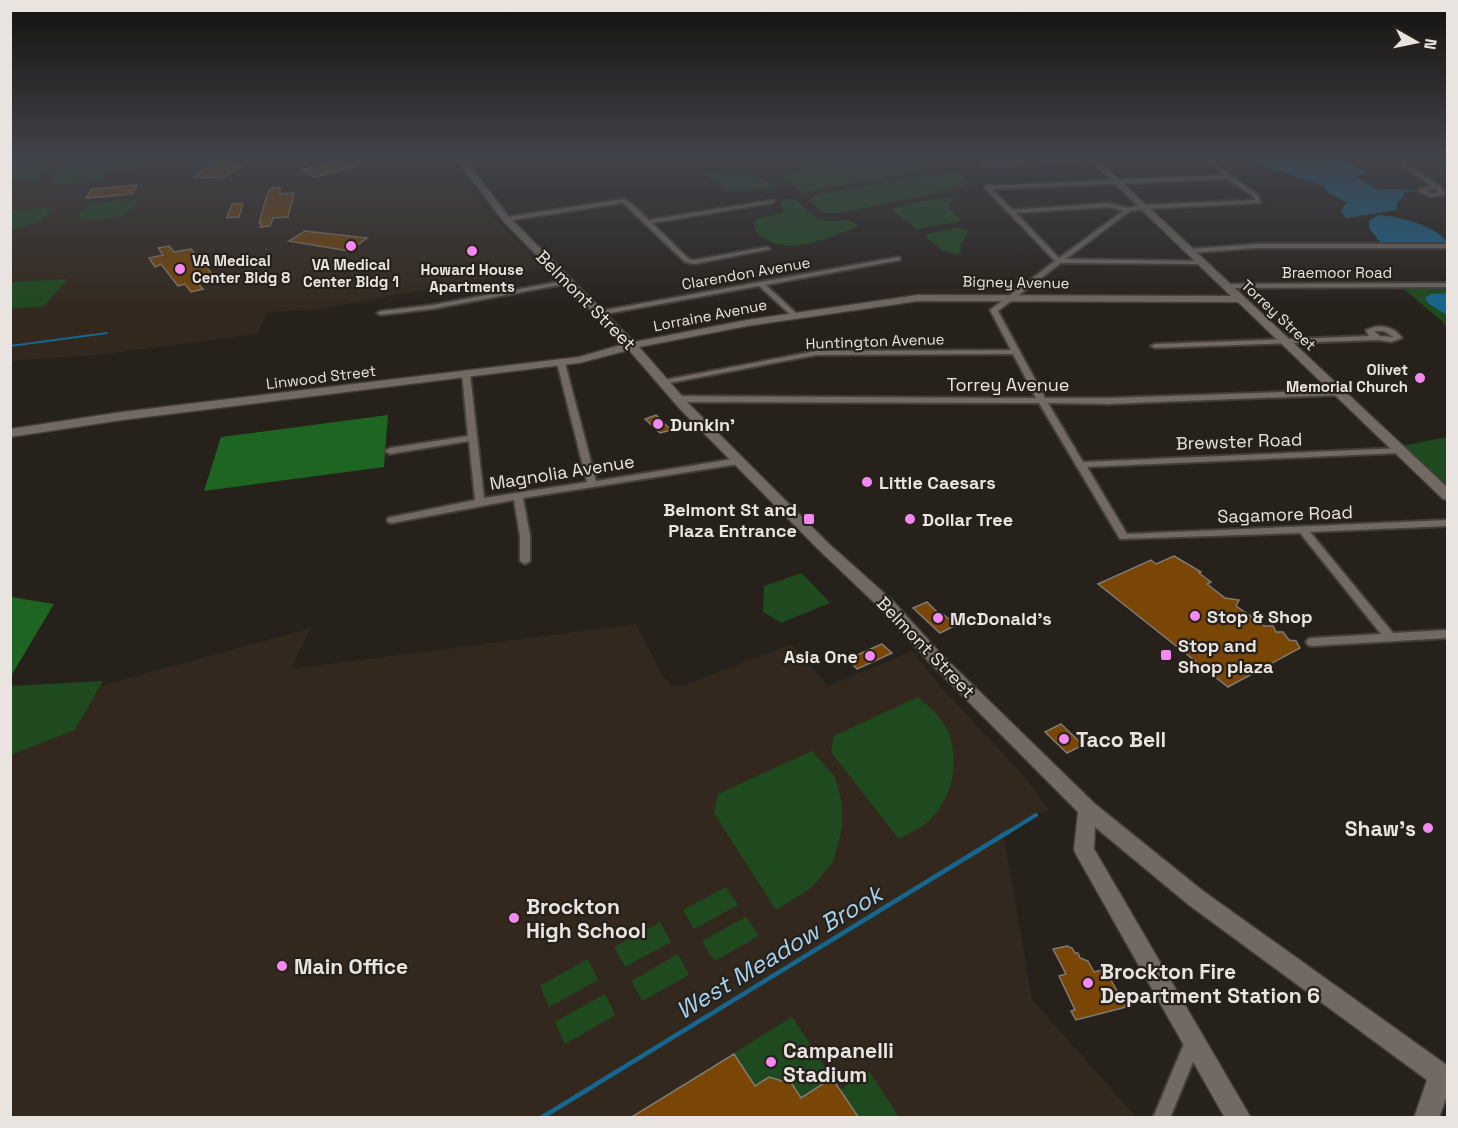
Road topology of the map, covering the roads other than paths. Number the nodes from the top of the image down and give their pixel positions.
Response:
1 (498, 209) edge
2 (575, 209) edge
3 (634, 209) edge
4 (727, 209) edge
5 (1007, 209) edge
6 (1058, 209) edge
7 (1123, 209) edge
8 (1135, 209) edge
9 (1146, 209) edge
10 (1128, 210) junction
11 (1010, 212) junction
12 (506, 219) junction
13 (648, 222) junction
14 (1448, 246) edge
15 (767, 249) dead end
16 (1190, 251) junction
17 (898, 259) dead end
18 (1058, 261) junction
19 (1203, 263) junction
20 (568, 282) junction
21 (761, 284) junction
22 (1448, 285) edge
23 (1226, 286) junction
24 (1010, 297) junction
25 (1240, 299) junction
26 (381, 313) dead end
27 (600, 313) junction
28 (793, 315) junction
29 (1378, 338) dead end
30 (1286, 342) junction
31 (1155, 346) dead end
32 (633, 347) junction
33 (1017, 352) junction
34 (561, 363) junction
35 (466, 374) junction
36 (664, 382) junction
37 (1339, 392) junction
38 (678, 399) junction
39 (1042, 401) junction
40 (10, 433) edge
41 (471, 438) junction
42 (1399, 450) junction
43 (390, 451) dead end
44 (739, 461) junction
45 (1080, 465) junction
46 (592, 484) junction
47 (518, 496) junction
48 (1448, 496) edge
49 (480, 502) junction
50 (392, 520) dead end
51 (1448, 523) edge
52 (1303, 530) junction
53 (525, 561) dead end
54 (1448, 634) edge
55 (1390, 637) junction
56 (1312, 642) dead end
57 (1088, 810) junction
58 (1194, 1040) junction
59 (1444, 1078) edge
60 (1161, 1118) edge
61 (1239, 1118) edge
62 (1426, 1118) edge

1 - 12 main road, Belmont Street
2 - 12 street
3 - 13 street
4 - 13 street
5 - 11 street
6 - 11 street
7 - 10 street
8 - 10 street
9 - 16 main road, Torrey Street
10 - 18 street
11 - 18 street
12 - 20 main road, Belmont Street
13 - 15 street
14 - 16 street
16 - 19 main road, Torrey Street
17 - 21 street, Clarendon Avenue
18 - 19 street
18 - 24 street
19 - 23 main road, Torrey Street
20 - 26 street
20 - 27 main road, Belmont Street
21 - 27 street, Clarendon Avenue
21 - 28 street
22 - 23 street, Braemoor Road
23 - 25 main road, Torrey Street
24 - 25 main road, Bigney Avenue
24 - 28 main road, Bigney Avenue
24 - 33 street
25 - 30 main road, Torrey Street
27 - 32 main road, Belmont Street
28 - 32 main road, Lorraine Avenue
29 - 30 street
30 - 31 street
30 - 37 main road, Torrey Street
32 - 34 main road, Linwood Street
32 - 36 main road, Belmont Street
33 - 36 street, Huntington Avenue
33 - 39 street
34 - 35 main road, Linwood Street
34 - 46 street
35 - 40 main road, Linwood Street
35 - 41 street
36 - 38 main road, Belmont Street
37 - 39 street, Torrey Avenue
37 - 42 main road, Torrey Street
38 - 39 street, Torrey Avenue
38 - 44 main road, Belmont Street
39 - 45 street
41 - 43 street
41 - 49 street
42 - 45 street, Brewster Road
42 - 48 main road, Torrey Street
44 - 46 street, Magnolia Avenue
44 - 57 main road, Belmont Street
45 - 52 street, Sagamore Road
46 - 47 street, Magnolia Avenue
47 - 49 street, Magnolia Avenue
47 - 53 street
49 - 50 street, Magnolia Avenue
51 - 52 street, Sagamore Road
52 - 55 street
54 - 55 street
55 - 56 street
57 - 58 main road
57 - 59 main road, Belmont Street
58 - 60 street
58 - 61 main road
59 - 62 main road

